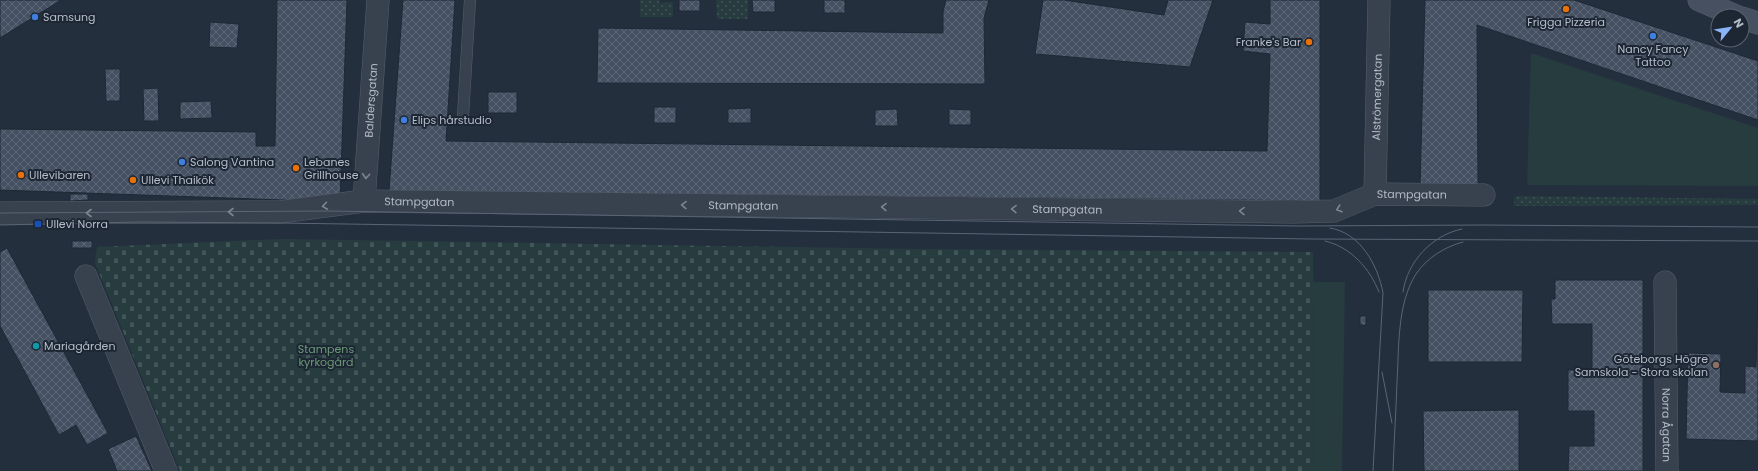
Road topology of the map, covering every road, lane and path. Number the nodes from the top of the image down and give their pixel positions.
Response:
1 (378, 0) edge
2 (470, 0) edge
3 (1379, 0) edge
4 (1699, 0) edge
5 (1718, 8) edge
6 (463, 116) dead end
7 (1375, 194) junction
8 (1484, 195) dead end
9 (364, 201) junction
10 (0, 213) edge
11 (86, 276) dead end
12 (1665, 282) dead end
13 (166, 471) edge
14 (1667, 471) edge

1 -> 9 street, Baldersgatan
2 - 6 lane
3 - 7 street, Alströmergatan
4 - 5 main road
7 - 8 street, Stampgatan
7 -> 9 street, Stampgatan
9 -> 10 street, Stampgatan
11 - 13 street
12 - 14 street, Norra Ågatan

